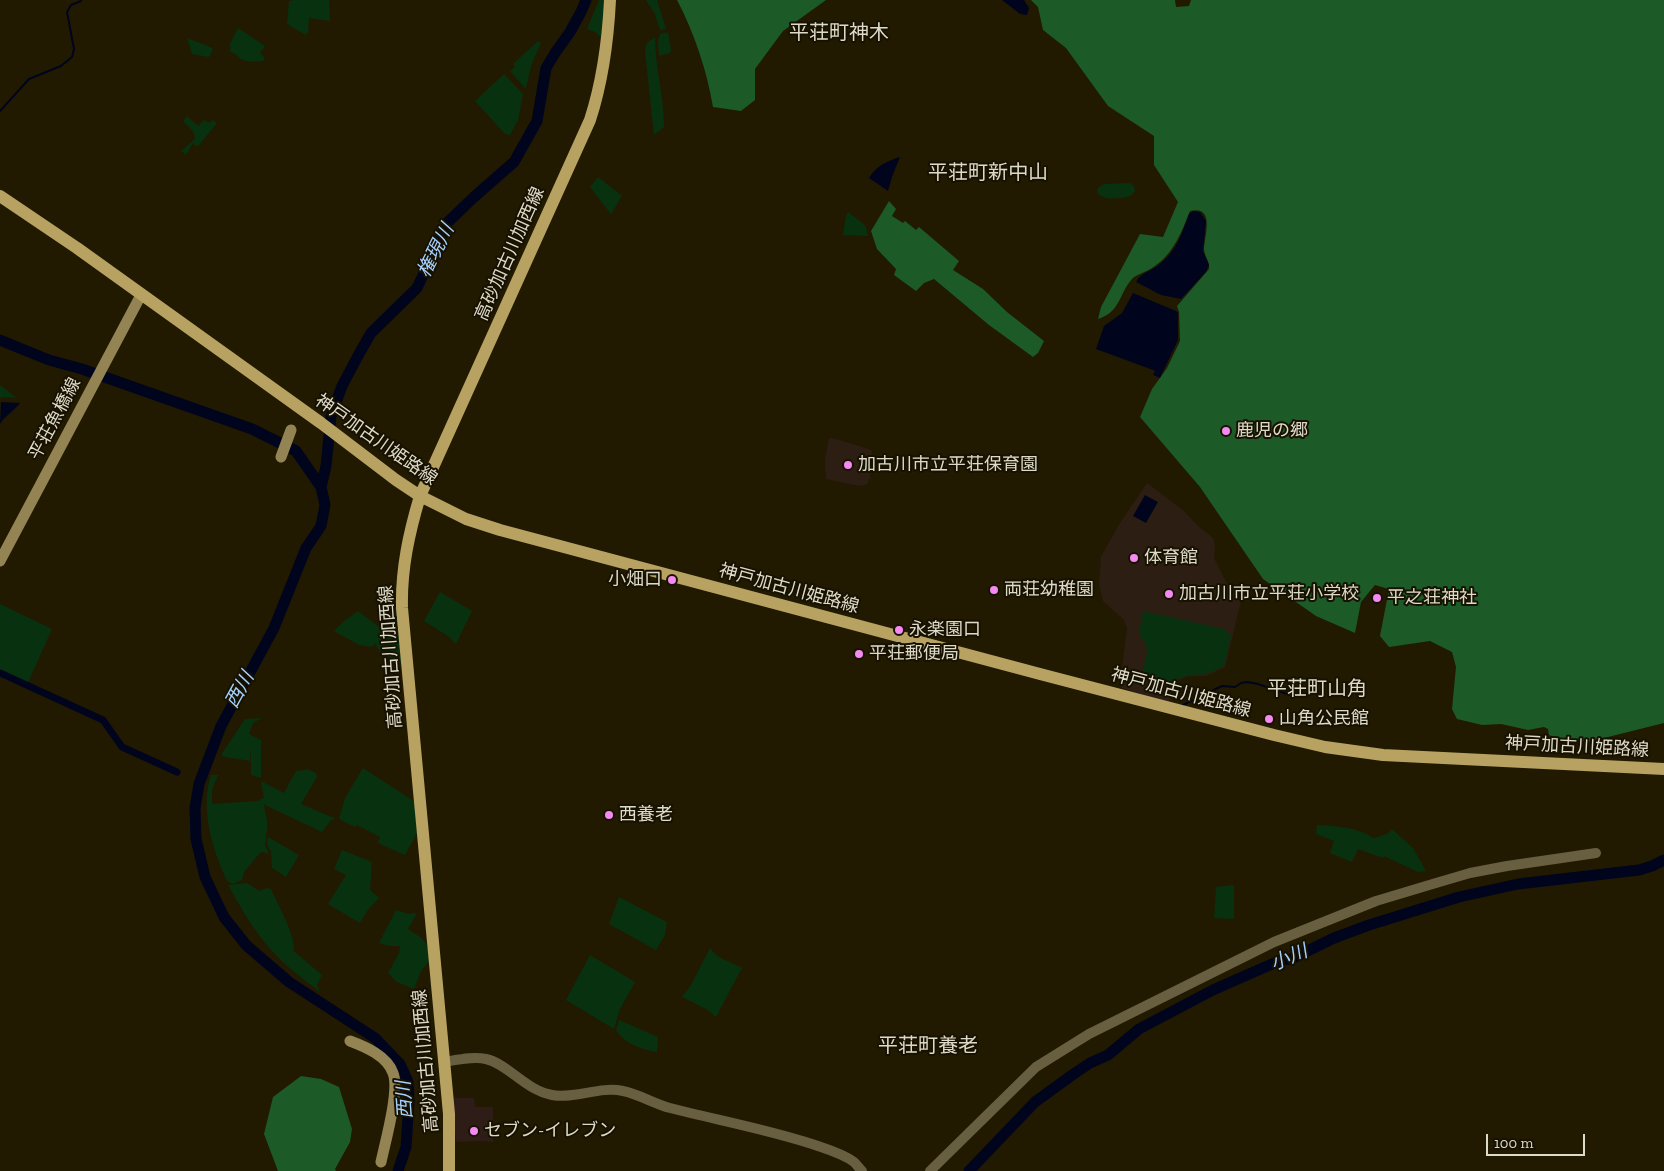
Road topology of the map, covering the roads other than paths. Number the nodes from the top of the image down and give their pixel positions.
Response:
1 (610, 0) edge
2 (0, 196) edge
3 (141, 295) junction
4 (291, 432) dead end
5 (282, 456) dead end
6 (420, 496) junction
7 (0, 560) edge
8 (1664, 769) edge
9 (1596, 853) dead end
10 (350, 1041) dead end
11 (444, 1062) junction
12 (381, 1162) dead end
13 (449, 1171) edge
14 (862, 1171) edge
15 (930, 1171) edge

1 - 6 main road, 高砂加古川加西線
2 - 3 main road, 神戸加古川姫路線
3 - 6 main road, 神戸加古川姫路線
3 - 7 main road, 平荘魚橋線
4 - 5 main road
6 - 8 main road, 神戸加古川姫路線
6 - 11 main road, 高砂加古川加西線
9 - 15 street
10 - 12 main road
11 - 13 main road, 高砂加古川加西線
11 - 14 street

